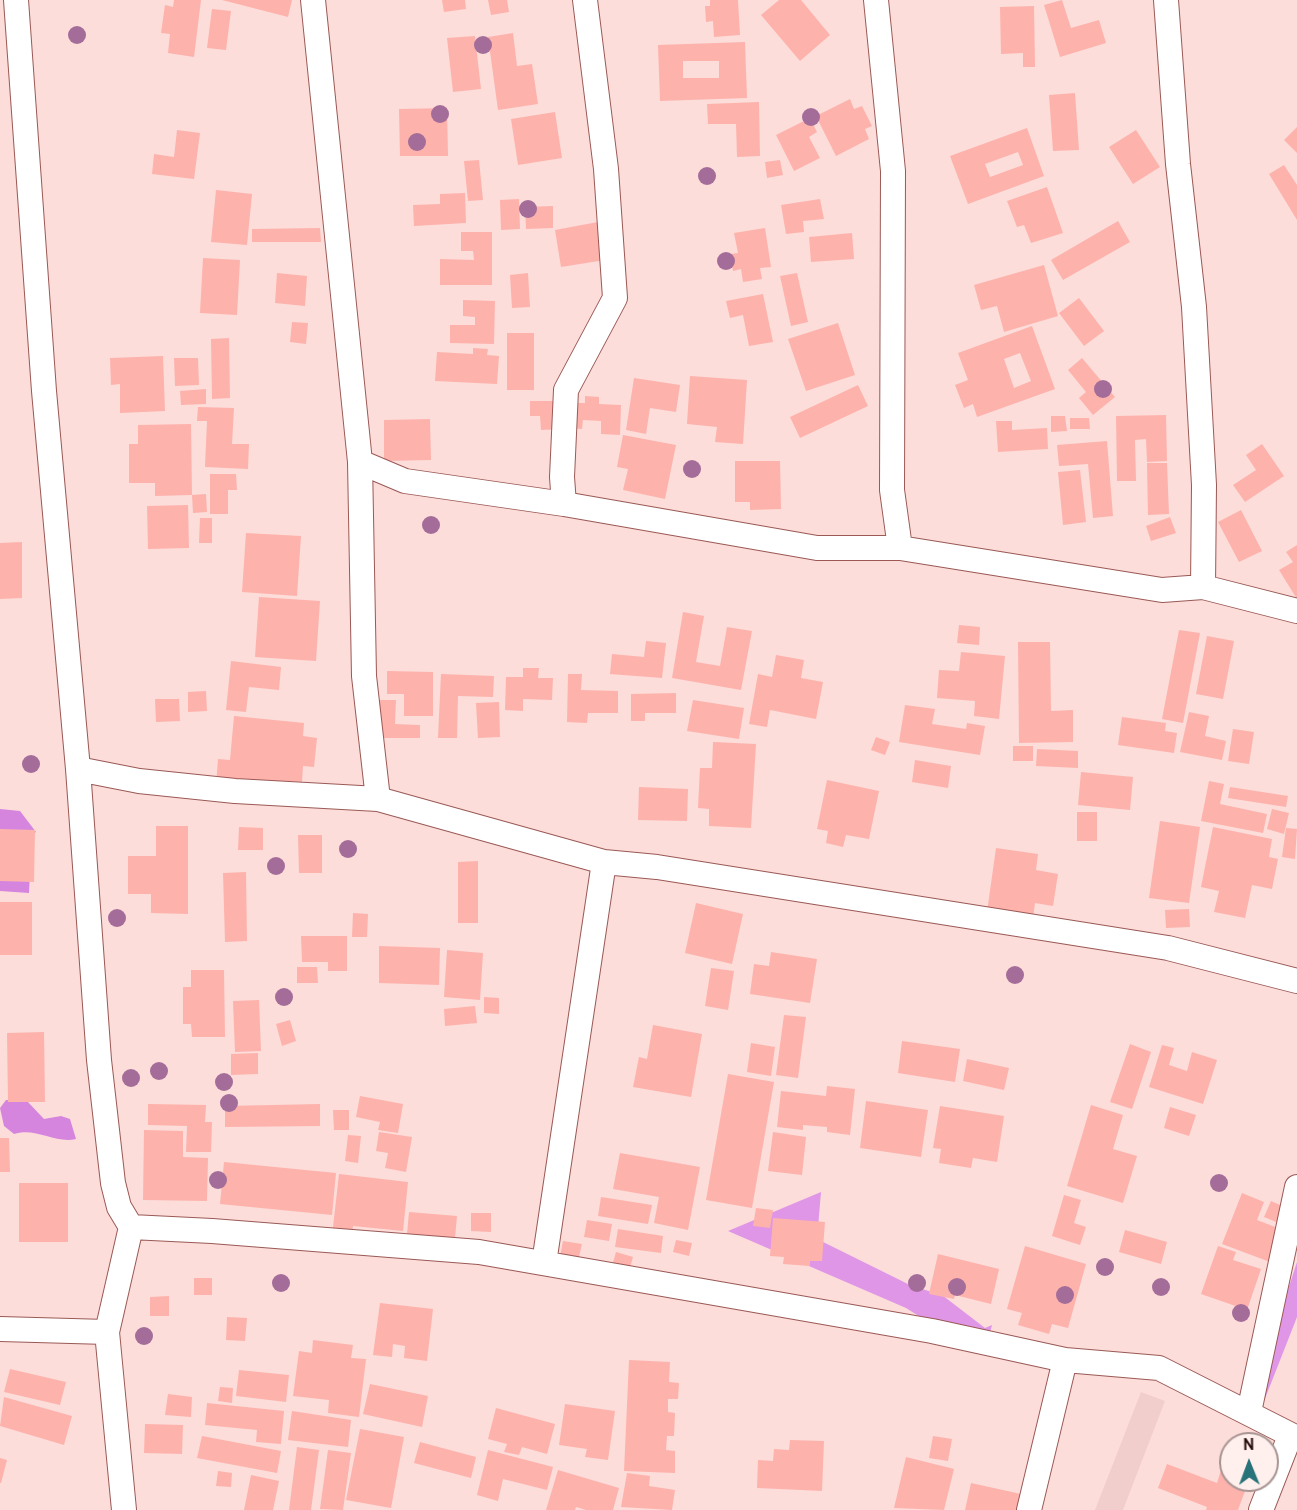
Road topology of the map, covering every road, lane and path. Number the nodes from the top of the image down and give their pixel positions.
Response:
1 (16, 0) edge
2 (313, 0) edge
3 (585, 0) edge
4 (876, 0) edge
5 (1166, 0) edge
6 (360, 462) junction
7 (564, 504) junction
8 (900, 548) junction
9 (1203, 587) junction
10 (1297, 611) edge
11 (78, 769) junction
12 (378, 799) junction
13 (604, 862) junction
14 (1297, 981) edge
15 (1297, 1187) edge
16 (131, 1227) junction
17 (544, 1263) junction
18 (0, 1329) edge
19 (106, 1332) junction
20 (1065, 1360) junction
21 (1248, 1412) junction
22 (1294, 1437) edge
23 (124, 1510) edge
24 (1029, 1510) edge
25 (1261, 1510) edge

1 - 11 street
2 - 6 street
3 - 7 street
4 - 8 street
5 - 9 street
6 - 7 street
6 - 12 street
7 - 8 street
8 - 9 street
9 - 10 street
11 - 12 street
11 - 16 street
12 - 13 street
13 - 14 street
13 - 17 street
15 - 21 street
16 - 17 street
16 - 19 street
17 - 20 street
18 - 19 street
19 - 23 street
20 - 21 street
20 - 24 street
21 - 22 street
22 - 25 street

